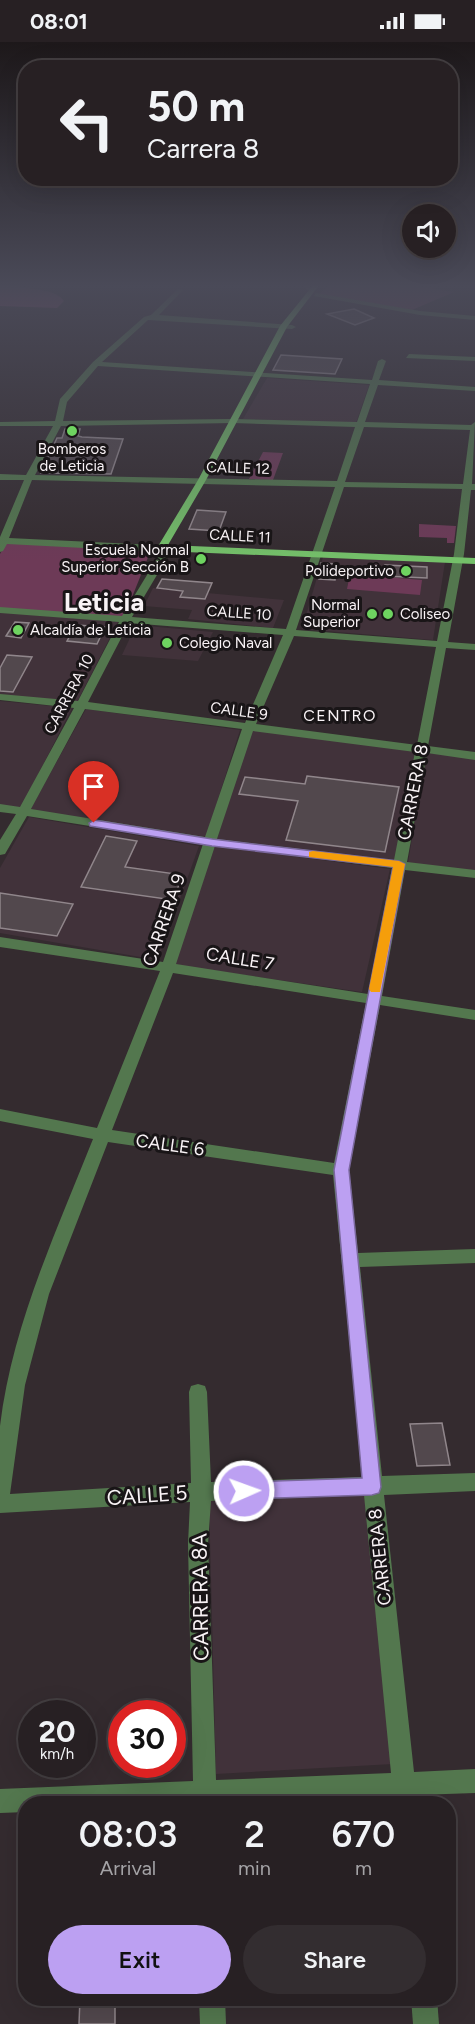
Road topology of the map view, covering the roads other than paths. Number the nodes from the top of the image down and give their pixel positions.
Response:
1 (86, 376) edge
2 (262, 376) edge
3 (269, 376) edge
4 (377, 376) edge
5 (374, 384) junction
6 (475, 389) edge
7 (236, 421) junction
8 (0, 424) edge
9 (58, 424) junction
10 (359, 425) junction
11 (475, 426) edge
12 (0, 477) edge
13 (29, 478) junction
14 (205, 480) junction
15 (338, 485) junction
16 (471, 487) edge
17 (4, 542) edge
18 (169, 546) junction
19 (317, 551) junction
20 (475, 555) edge
21 (458, 557) junction
22 (475, 561) edge
23 (0, 610) edge
24 (125, 620) junction
25 (290, 632) junction
26 (441, 644) junction
27 (475, 647) edge
28 (0, 697) edge
29 (82, 705) junction
30 (248, 728) junction
31 (421, 749) junction
32 (475, 756) edge
33 (0, 808) edge
34 (24, 812) junction
35 (212, 842) junction
36 (0, 851) edge
37 (399, 864) junction
38 (475, 874) edge
39 (0, 942) edge
40 (168, 968) junction
41 (374, 1000) junction
42 (475, 1015) edge
43 (0, 1115) edge
44 (102, 1135) junction
45 (341, 1170) junction
46 (475, 1256) edge
47 (351, 1260) junction
48 (8, 1384) edge
49 (198, 1392) dead end
50 (475, 1482) edge
51 (372, 1487) junction
52 (201, 1492) junction
53 (0, 1496) edge
54 (0, 1504) edge
55 (475, 1781) edge
56 (406, 1793) edge
57 (205, 1796) edge
58 (285, 1796) edge
59 (0, 1801) edge
60 (18, 1801) edge
61 (212, 2006) edge
62 (425, 2006) edge
63 (213, 2024) edge
64 (426, 2024) edge

1 - 9 street
2 - 7 main road, CARRERA 10
3 - 5 street
4 - 5 street, CARRERA 9
5 - 6 street
5 - 10 street, CARRERA 9
7 - 9 street
7 - 10 street
7 - 14 main road, CARRERA 10
8 - 9 street
9 - 13 street
10 - 11 street
10 - 15 street, CARRERA 9
11 - 16 street, CARRERA 8
12 - 13 street, CALLE 12
13 - 14 street, CALLE 12
13 - 17 street
14 - 15 street, CALLE 12
14 - 18 main road, CARRERA 10
15 - 16 street, CALLE 12
15 - 19 street, CARRERA 9
16 - 21 street, CARRERA 8
17 - 18 street, CALLE 11
18 - 19 main road, CALLE 11
18 - 24 street, CARRERA 10
19 - 21 main road, CALLE 11
19 - 25 street, CARRERA 9
20 - 21 main road, CALLE 11
21 - 22 main road, CALLE 11
21 - 26 street, CARRERA 8
23 - 24 street, CALLE 10
24 - 25 street, CALLE 10
24 - 29 street, CARRERA 10
25 - 26 street, CALLE 10
25 - 30 street, CARRERA 9
26 - 27 street, CALLE 10
26 - 31 street, CARRERA 8
28 - 29 street, CALLE 9
29 - 30 street, CALLE 9
29 - 34 street, CARRERA 10
30 - 31 street, CALLE 9
30 - 35 street, CARRERA 9
31 - 32 street, CALLE 9
31 - 37 street, CARRERA 8
33 - 34 street
34 - 35 street
34 - 36 street, CARRERA 10
35 - 37 street
35 - 40 street, CARRERA 9
37 - 38 street
37 - 41 street, CARRERA 8
39 - 40 street, CALLE 7
40 - 41 street, CALLE 7
40 - 44 street, CARRERA 9
41 - 42 street, CALLE 7
41 - 45 street, CARRERA 8
43 - 44 street, CALLE 6
44 - 45 street, CALLE 6
44 - 48 street, CARRERA 9
45 - 47 street, CARRERA 8
46 - 47 street
47 - 51 street, CARRERA 8
48 - 53 street, CARRERA 9
49 - 52 street, CARRERA 8A
50 - 51 street, CALLE 5
51 - 52 street, CALLE 5
51 - 56 street, CARRERA 8
52 - 54 street, CALLE 5
52 - 57 street, CARRERA 8A
55 - 56 street
56 - 58 street
59 - 60 street
61 - 63 street
62 - 64 street

